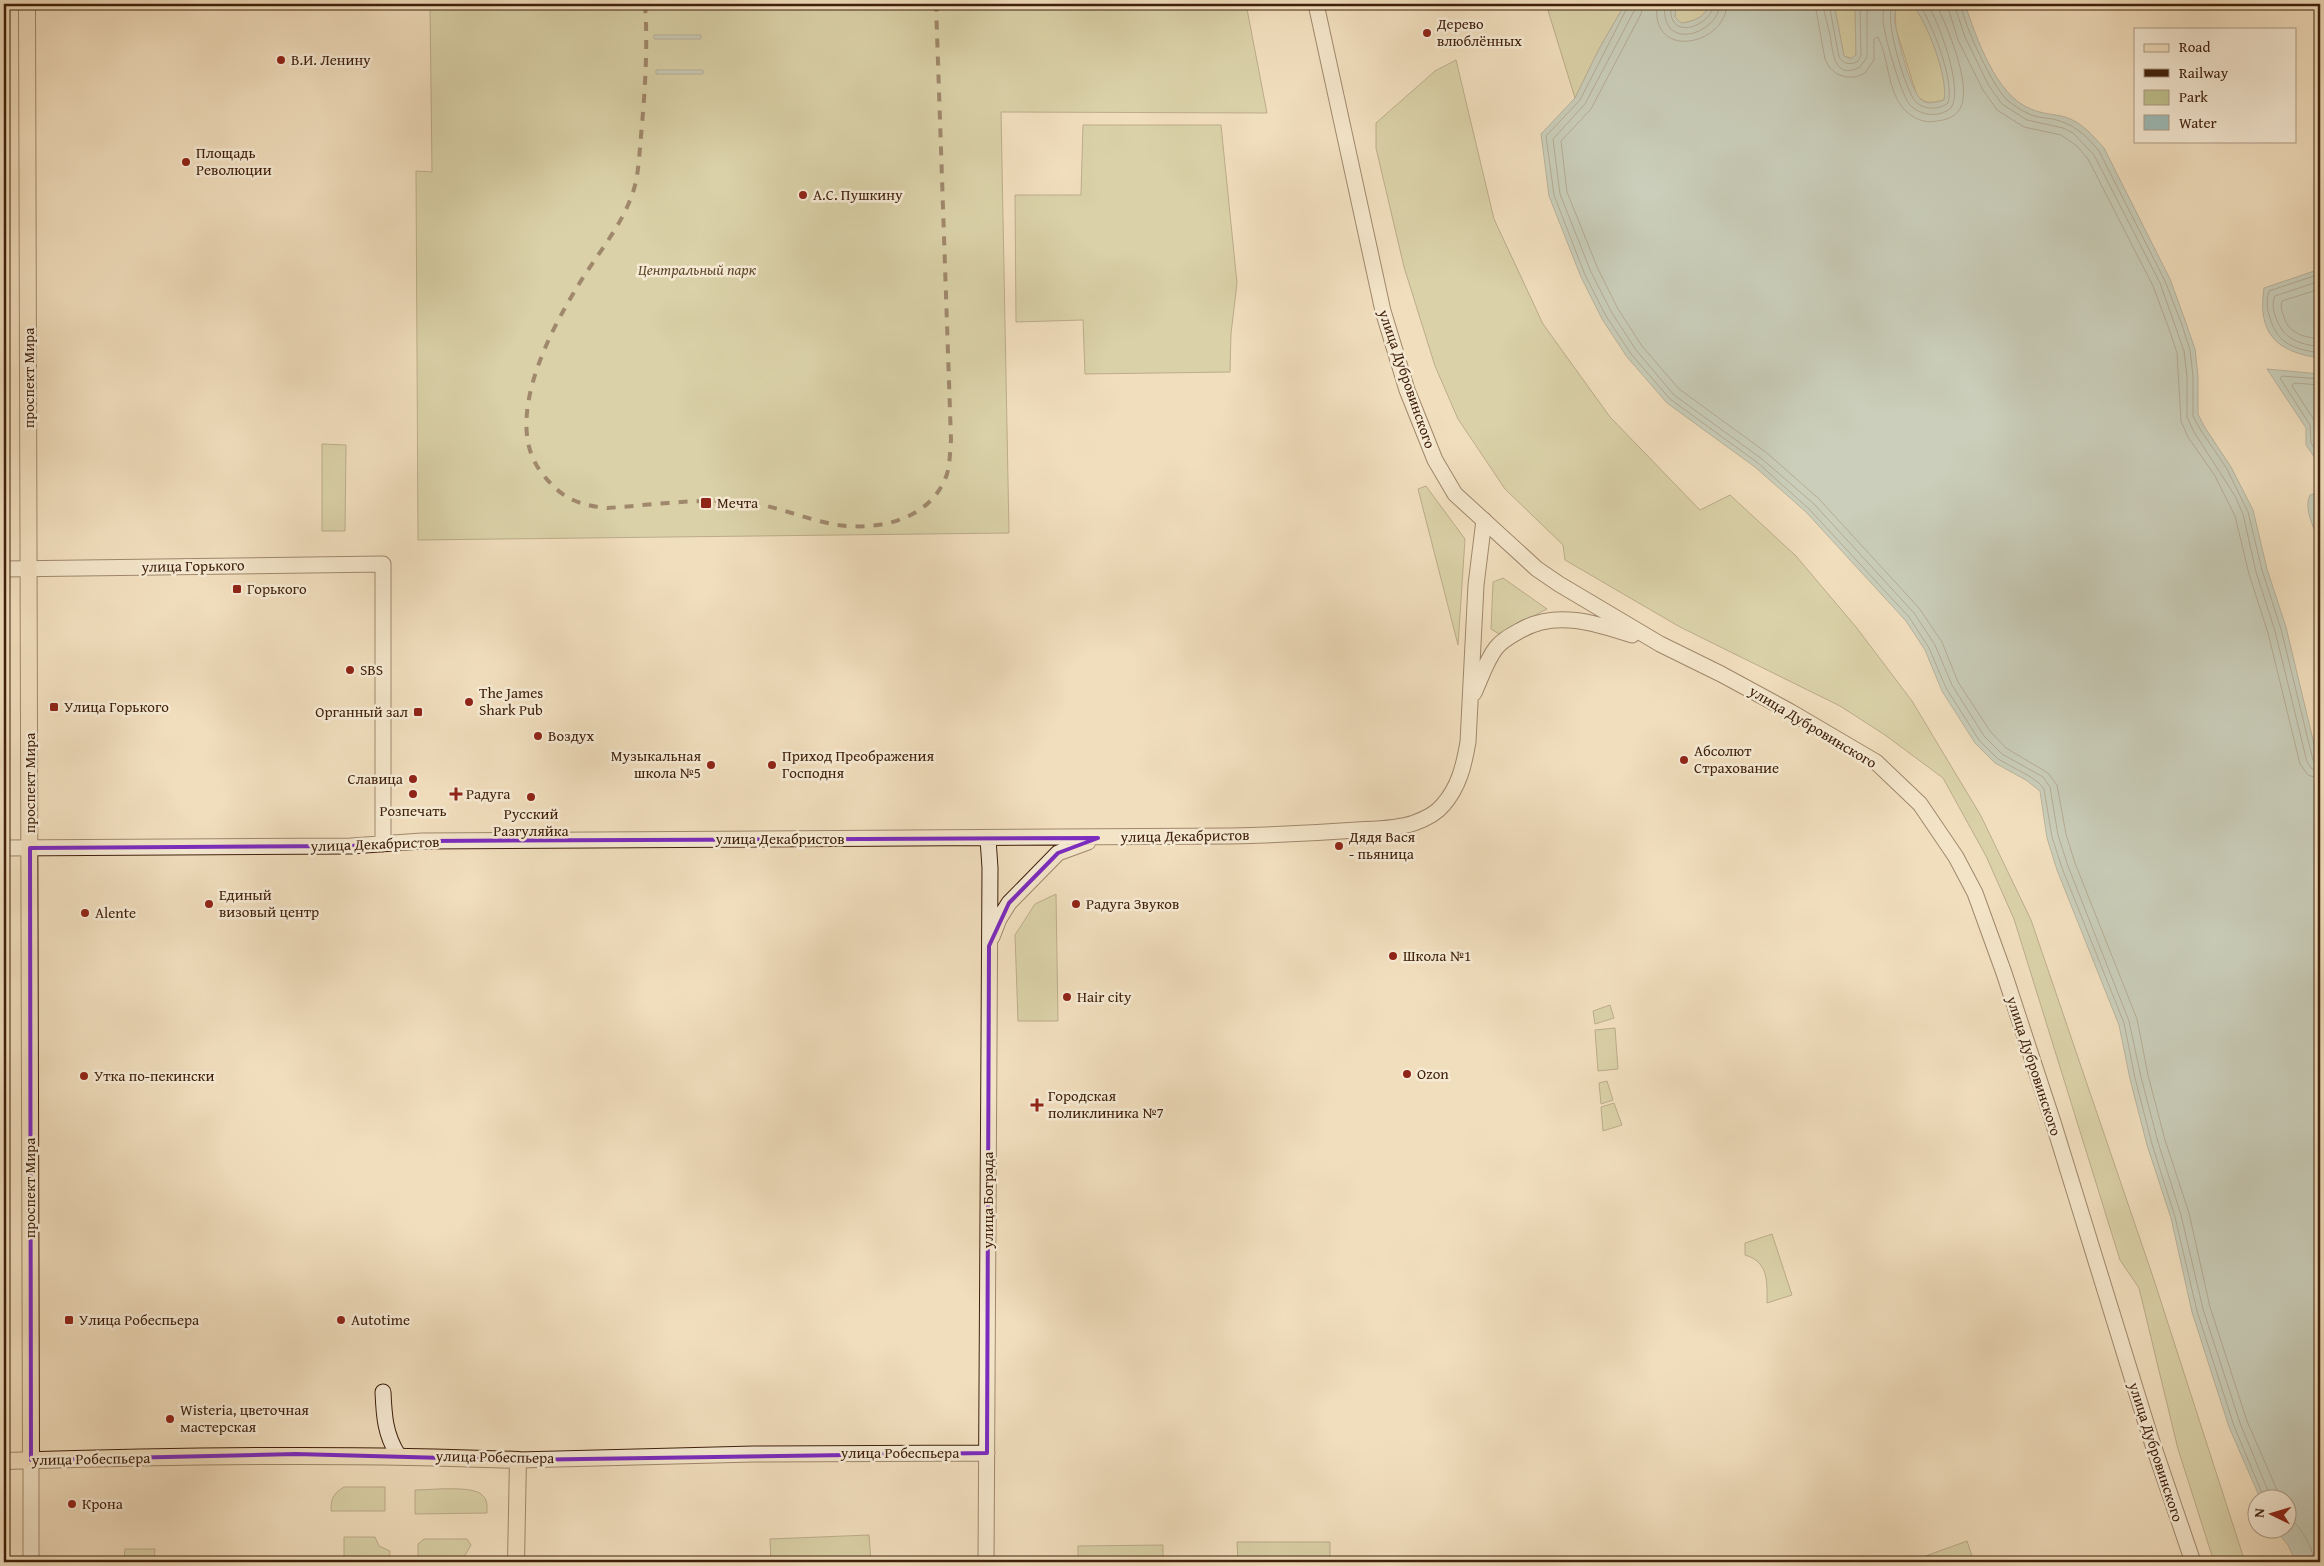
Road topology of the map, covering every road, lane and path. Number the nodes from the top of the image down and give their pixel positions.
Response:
1 (27, 4) edge
2 (1316, 4) edge
3 (1484, 520) junction
4 (4, 569) edge
5 (29, 569) junction
6 (1660, 644) junction
7 (1470, 704) junction
8 (1098, 838) junction
9 (988, 839) junction
10 (383, 844) junction
11 (4, 848) edge
12 (30, 848) junction
13 (989, 946) junction
14 (383, 1392) dead end
15 (987, 1453) junction
16 (398, 1455) junction
17 (31, 1460) junction
18 (518, 1460) junction
19 (4, 1461) edge
20 (31, 1562) edge
21 (516, 1562) edge
22 (986, 1562) edge
23 (2193, 1562) edge

1 - 5 main road, проспект Мира
2 - 3 main road, улица Дубровинского
3 - 6 main road, улица Дубровинского
3 - 7 main road, улица Декабристов
4 - 5 main road, улица Горького
5 - 10 main road, улица Горького
5 - 12 main road, проспект Мира
6 - 7 main road
6 - 23 main road, улица Дубровинского
7 - 8 main road, улица Декабристов
8 - 9 main road, улица Декабристов
8 - 13 main road
9 - 10 main road, улица Декабристов
9 - 13 main road, улица Бограда
10 - 12 main road, улица Декабристов
11 - 12 main road, улица Декабристов
12 - 17 main road, проспект Мира
13 - 15 main road, улица Бограда
14 - 16 main road
15 - 18 main road, улица Робеспьера
15 - 22 main road, улица Бограда
16 - 17 main road, улица Робеспьера
16 - 18 main road, улица Робеспьера
17 - 19 main road, улица Робеспьера
17 - 20 main road, проспект Мира
18 - 21 main road

